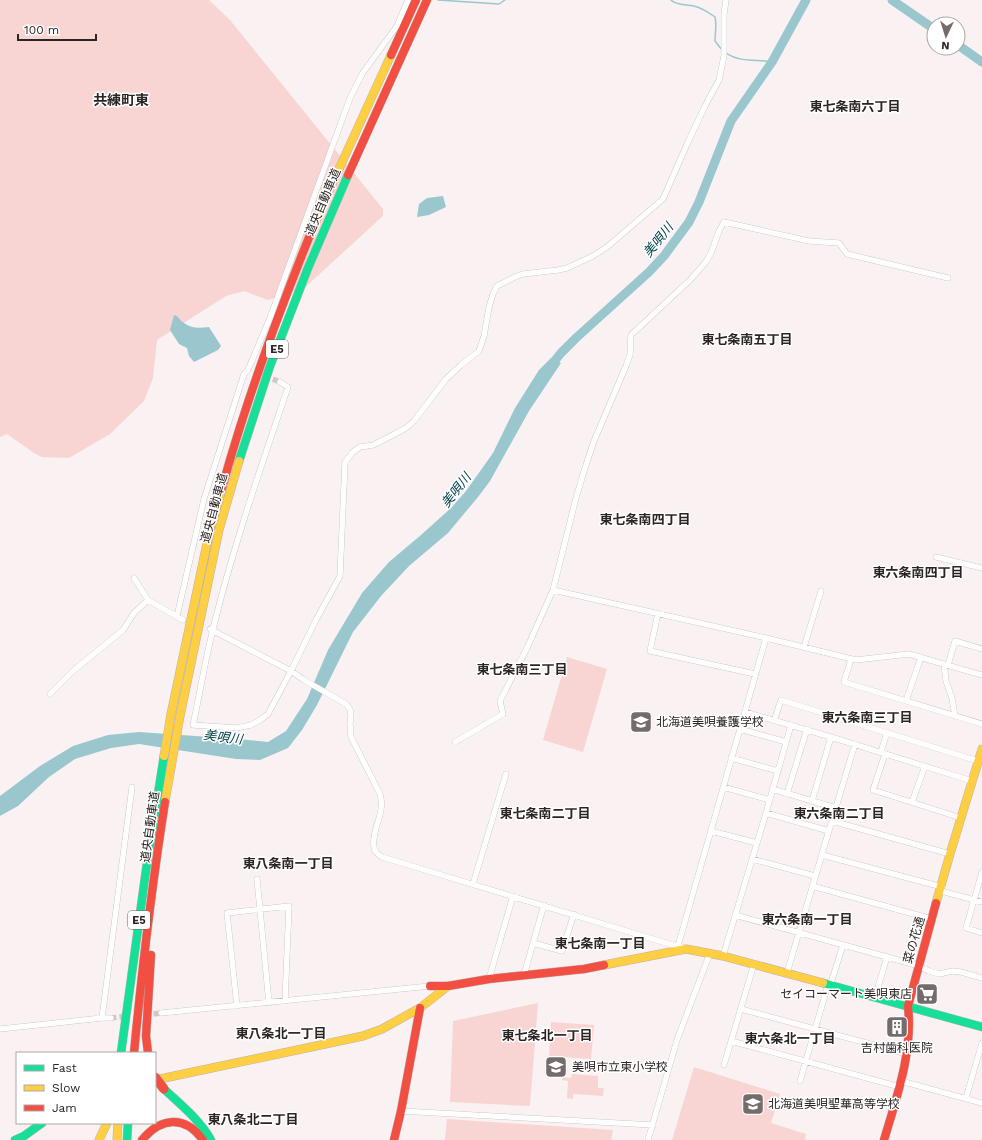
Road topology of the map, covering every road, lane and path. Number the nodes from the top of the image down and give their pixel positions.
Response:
1 (408, 0) edge
2 (416, 0) edge
3 (427, 0) edge
4 (726, 0) edge
5 (948, 278) dead end
6 (248, 370) junction
7 (254, 372) dead end
8 (280, 382) dead end
9 (936, 557) dead end
10 (982, 568) edge
11 (134, 578) dead end
12 (552, 590) junction
13 (821, 591) dead end
14 (148, 600) junction
15 (658, 613) junction
16 (177, 616) junction
17 (183, 620) dead end
18 (211, 629) junction
19 (766, 638) junction
20 (804, 647) junction
21 (982, 649) edge
22 (921, 657) junction
23 (851, 658) junction
24 (946, 665) junction
25 (291, 672) junction
26 (755, 674) junction
27 (982, 675) edge
28 (50, 694) dead end
29 (906, 701) junction
30 (745, 712) junction
31 (176, 715) junction
32 (955, 716) junction
33 (774, 720) junction
34 (982, 724) edge
35 (791, 725) junction
36 (740, 729) junction
37 (807, 729) junction
38 (886, 732) junction
39 (831, 737) junction
40 (454, 742) dead end
41 (786, 742) junction
42 (855, 744) junction
43 (982, 749) edge
44 (883, 753) junction
45 (731, 758) junction
46 (979, 765) edge
47 (925, 766) junction
48 (778, 771) junction
49 (506, 774) dead end
50 (972, 781) junction
51 (132, 787) dead end
52 (723, 787) junction
53 (163, 789) junction
54 (772, 790) junction
55 (787, 794) junction
56 (770, 800) junction
57 (812, 801) junction
58 (912, 802) junction
59 (836, 808) junction
60 (766, 813) junction
61 (961, 818) junction
62 (832, 821) junction
63 (711, 831) junction
64 (830, 831) junction
65 (757, 843) junction
66 (158, 848) junction
67 (950, 854) junction
68 (822, 855) junction
69 (752, 858) junction
70 (982, 872) edge
71 (815, 876) junction
72 (257, 879) dead end
73 (473, 884) junction
74 (812, 886) junction
75 (942, 889) junction
76 (513, 896) junction
77 (973, 900) junction
78 (982, 902) edge
79 (544, 905) junction
80 (260, 909) junction
81 (574, 914) junction
82 (735, 916) junction
83 (932, 919) junction
84 (799, 933) junction
85 (982, 933) edge
86 (533, 943) junction
87 (843, 945) junction
88 (682, 948) junction
89 (710, 953) junction
90 (723, 956) junction
91 (887, 957) junction
92 (754, 964) junction
93 (919, 966) junction
94 (787, 973) junction
95 (524, 976) junction
96 (982, 978) edge
97 (489, 979) junction
98 (828, 985) junction
99 (430, 986) joint
100 (448, 986) junction
101 (875, 997) junction
102 (285, 1001) junction
103 (269, 1003) junction
104 (237, 1006) junction
105 (908, 1006) junction
106 (420, 1008) junction
107 (741, 1009) junction
108 (161, 1014) tunnel mouth
109 (102, 1018) junction
110 (111, 1018) tunnel mouth
111 (982, 1027) edge
112 (0, 1029) edge
113 (815, 1029) junction
114 (731, 1041) junction
115 (982, 1043) edge
116 (122, 1052) edge
117 (134, 1052) edge
118 (148, 1052) edge
119 (907, 1054) junction
120 (805, 1061) junction
121 (724, 1065) dead end
122 (156, 1078) edge
123 (156, 1079) edge
124 (800, 1081) dead end
125 (901, 1084) junction
126 (966, 1098) junction
127 (982, 1103) edge
128 (402, 1111) junction
129 (41, 1124) edge
130 (107, 1124) edge
131 (118, 1124) edge
132 (128, 1124) edge
133 (653, 1125) junction
134 (15, 1140) edge
135 (99, 1140) edge
136 (117, 1140) edge
137 (127, 1140) edge
138 (142, 1140) edge
139 (203, 1140) edge
140 (211, 1140) edge
141 (394, 1140) edge
142 (648, 1140) edge
143 (884, 1140) edge

1 - 6 street
2 - 31 main road, 道央自動車道 / E5
3 - 31 main road, 道央自動車道 / E5
4 - 25 street
5 - 12 street
6 - 7 street
6 - 16 street
8 - 18 street
9 - 10 street
11 - 14 street
12 - 15 street
12 - 40 street
13 - 20 street
14 - 16 street
14 - 28 street
15 - 19 street
15 - 26 street
16 - 17 street
18 - 25 street
18 - 25 street
19 - 20 street
19 - 26 street
20 - 23 street
21 - 24 street
22 - 23 street
22 - 24 street
22 - 29 street
23 - 29 street
24 - 27 street
24 - 32 street
25 - 73 street
26 - 30 street
29 - 32 street
30 - 33 street
30 - 36 street
31 - 53 main road, 道央自動車道 / E5
32 - 34 street
33 - 35 street
33 - 38 street
35 - 37 street
35 - 41 street
36 - 41 street
36 - 45 street
37 - 39 street
37 - 55 street
38 - 44 street
38 - 46 street
39 - 42 street
39 - 57 street
41 - 48 street
42 - 44 street
42 - 59 street
43 - 46 main road, 菜の花通
44 - 47 street
44 - 58 street
45 - 48 street
45 - 52 street
46 - 50 main road, 菜の花通
47 - 50 street
47 - 58 street
48 - 54 street
49 - 73 street
50 - 61 main road, 菜の花通
51 - 109 street
52 - 56 street
52 - 63 street
53 - 66 main road, 道央自動車道 / E5
53 - 116 main road, 道央自動車道 / E5
54 - 55 street
54 - 56 street
55 - 57 street
56 - 60 street
57 - 59 street
58 - 61 street
59 - 62 street
60 - 64 street
60 - 65 street
61 - 67 main road, 菜の花通
62 - 64 street
62 - 67 street
63 - 65 street
63 - 88 street
64 - 68 street
65 - 69 street
66 - 117 main road, 道央自動車道 / E5
66 - 118 main road
67 - 75 main road, 菜の花通
68 - 71 street
68 - 75 street
69 - 71 street
69 - 82 street
70 - 77 street
71 - 74 street
72 - 80 street
73 - 76 street
74 - 83 street
74 - 84 street
75 - 77 street
75 - 83 main road, 菜の花通
76 - 79 street
76 - 97 street
77 - 78 street
77 - 85 street
79 - 81 street
79 - 86 street
80 - 102 street
80 - 103 street
80 - 104 street
81 - 86 street
81 - 88 street
82 - 84 street
82 - 90 street
83 - 93 main road, 菜の花通
84 - 87 street
84 - 94 street
86 - 95 street
87 - 91 street
87 - 98 street
88 - 89 main road
88 - 95 main road
89 - 90 main road
89 - 133 street
90 - 92 main road
91 - 93 street
91 - 101 street
92 - 94 main road
92 - 107 street
93 - 96 street
93 - 105 main road, 菜の花通
94 - 98 main road
95 - 97 main road
97 - 100 main road
98 - 101 main road
98 - 113 street
99 - 100 main road
99 - 102 street
100 - 106 main road
101 - 105 main road
102 - 103 street
103 - 104 street
104 - 108 street
105 - 111 main road
105 - 119 main road, 菜の花通
106 - 122 main road
106 - 128 main road
107 - 113 street
107 - 114 street
109 - 110 street
109 - 112 street
113 - 119 street
113 - 120 street
114 - 120 street
114 - 121 street
115 - 126 street
119 - 125 main road, 菜の花通
120 - 124 street
120 - 125 street
123 - 140 main road, bridge
125 - 126 street
125 - 143 main road, 菜の花通
126 - 127 street
128 - 133 street
128 - 141 main road
129 - 134 main road
130 - 135 main road
131 - 136 main road
132 - 137 main road
133 - 142 street
138 - 139 main road

